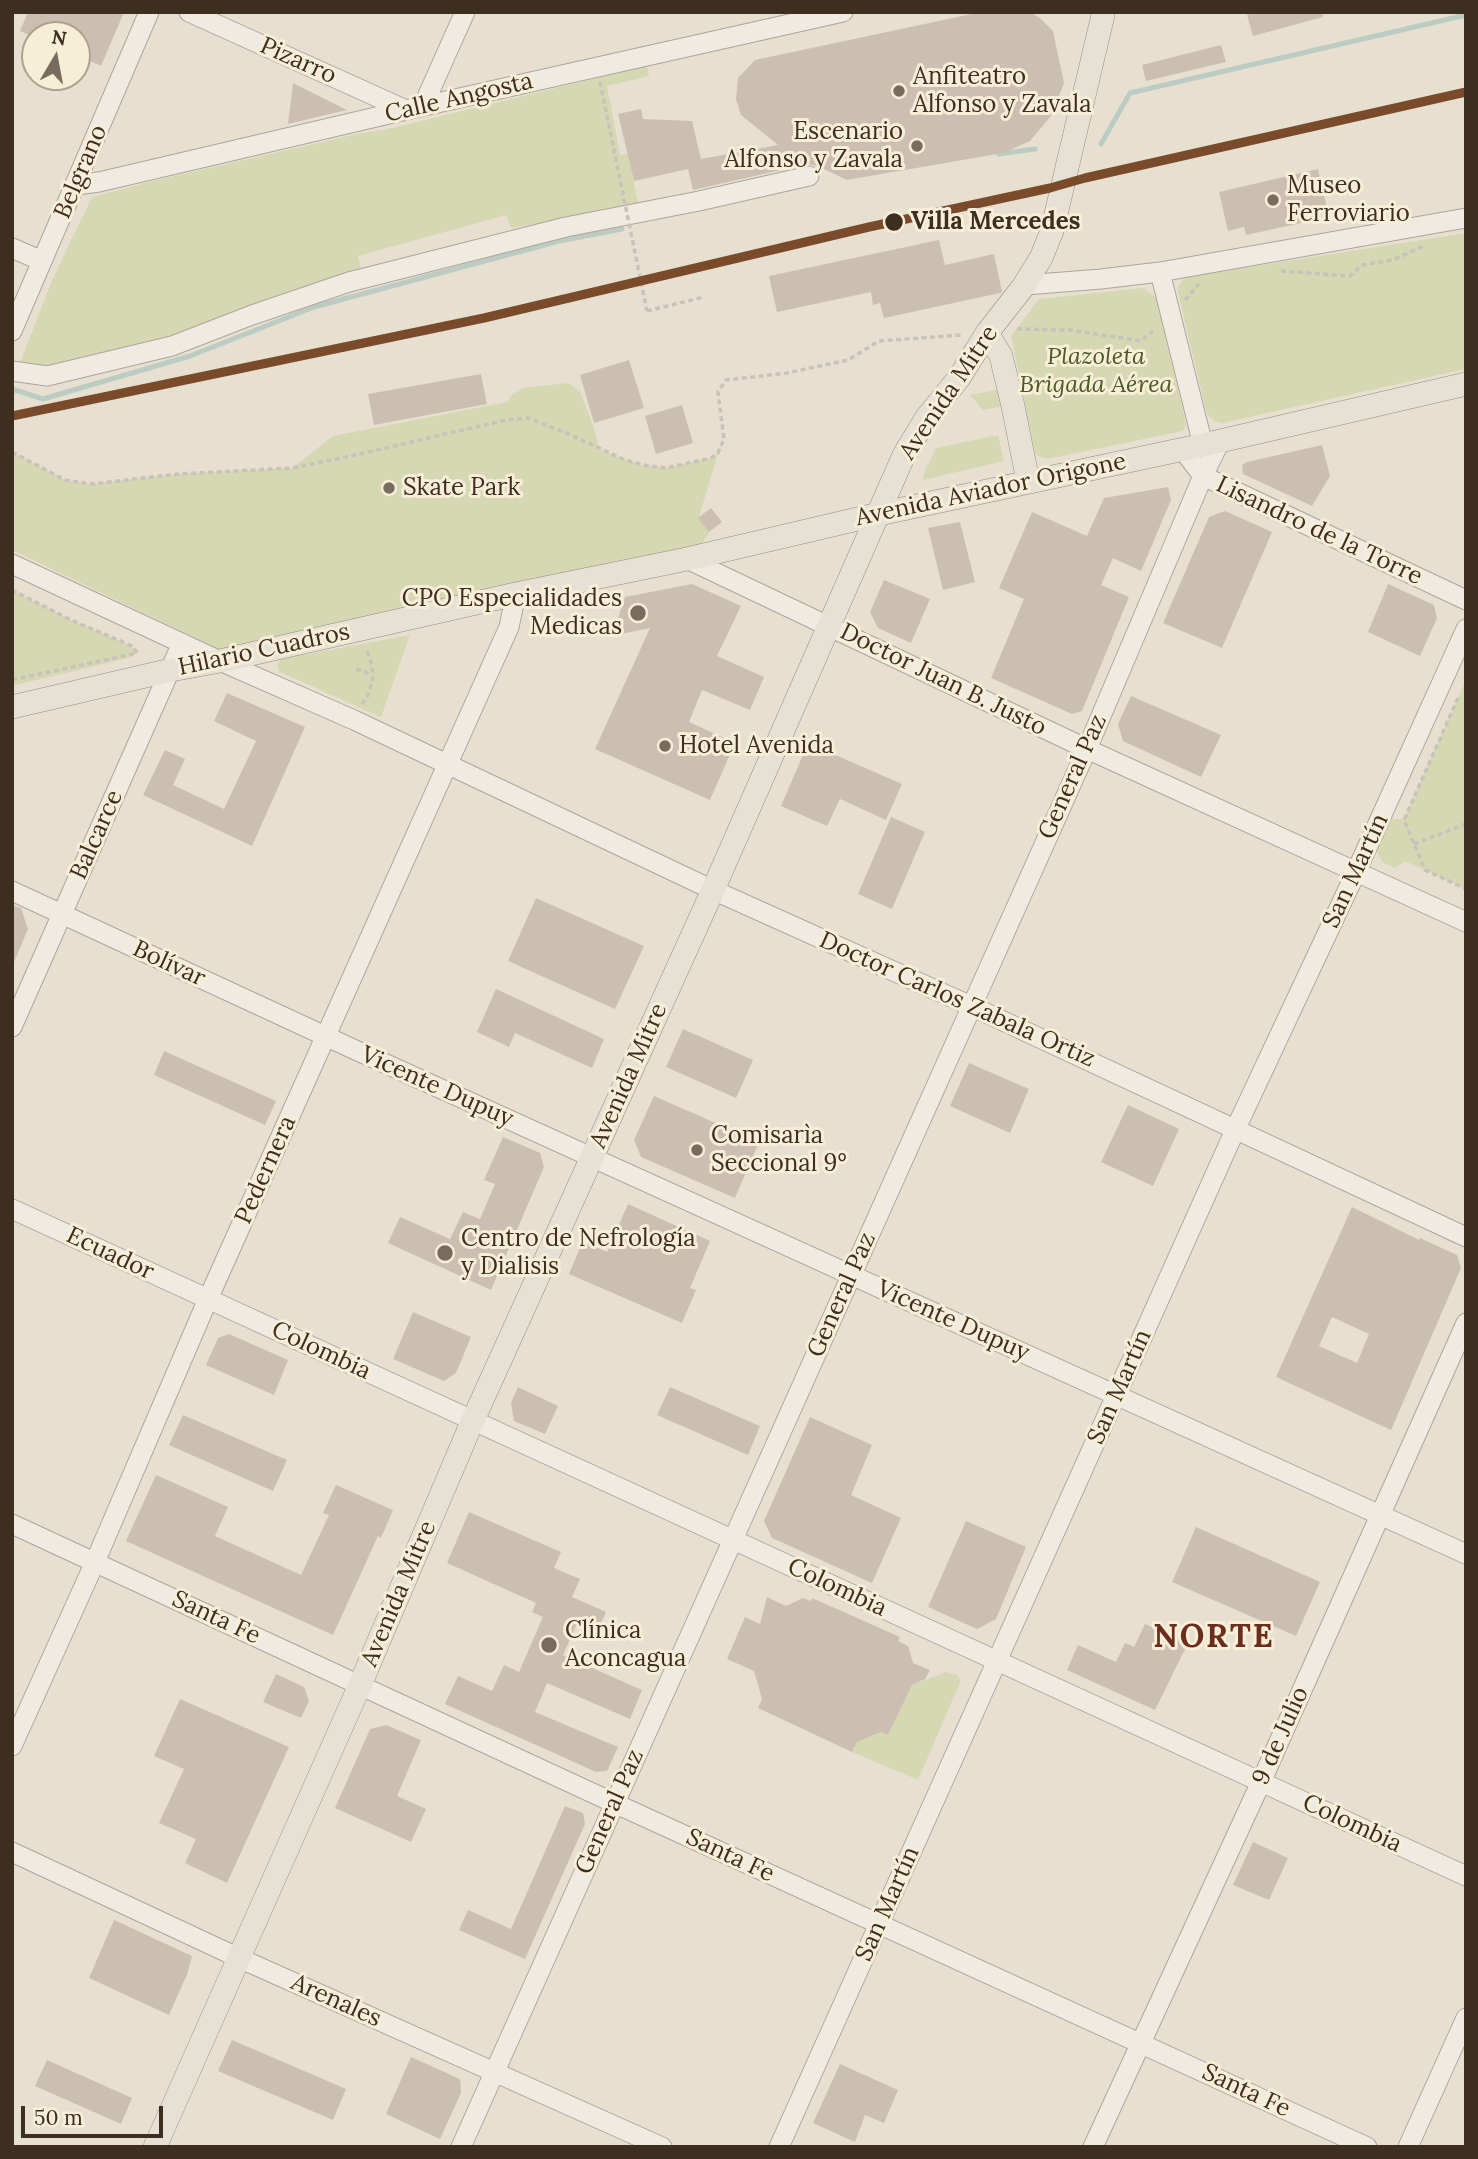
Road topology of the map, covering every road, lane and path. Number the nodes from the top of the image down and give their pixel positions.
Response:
1 (149, 12) edge
2 (189, 12) edge
3 (465, 12) edge
4 (843, 12) edge
5 (1103, 15) dead end
6 (776, 20) edge
7 (600, 82) dead end
8 (415, 108) junction
9 (809, 176) dead end
10 (76, 185) junction
11 (1466, 218) edge
12 (1427, 245) dead end
13 (12, 248) edge
14 (42, 261) junction
15 (1276, 271) dead end
16 (1160, 272) junction
17 (1201, 281) dead end
18 (1024, 285) junction
19 (704, 297) dead end
20 (1171, 317) junction
21 (12, 331) edge
22 (987, 333) junction
23 (12, 371) edge
24 (1466, 384) edge
25 (1202, 445) junction
26 (12, 452) edge
27 (1203, 476) junction
28 (1028, 481) junction
29 (879, 514) junction
30 (687, 559) junction
31 (12, 564) edge
32 (12, 590) edge
33 (516, 594) junction
34 (1466, 600) edge
35 (830, 625) junction
36 (1466, 629) edge
37 (182, 643) junction
38 (367, 650) dead end
39 (220, 661) junction
40 (356, 669) dead end
41 (171, 670) junction
42 (372, 675) junction
43 (12, 680) edge
44 (1460, 692) dead end
45 (367, 698) dead end
46 (12, 707) edge
47 (1087, 749) junction
48 (449, 764) junction
49 (1466, 824) edge
50 (1414, 844) junction
51 (1356, 872) junction
52 (1466, 889) edge
53 (713, 890) junction
54 (12, 891) edge
55 (61, 914) junction
56 (1466, 922) edge
57 (971, 1006) junction
58 (12, 1027) edge
59 (326, 1037) junction
60 (1236, 1128) junction
61 (593, 1158) junction
62 (12, 1209) edge
63 (1466, 1237) edge
64 (850, 1275) junction
65 (208, 1299) junction
66 (1466, 1323) edge
67 (1116, 1395) junction
68 (473, 1420) junction
69 (1380, 1515) junction
70 (12, 1524) edge
71 (734, 1540) junction
72 (1466, 1554) edge
73 (95, 1562) junction
74 (997, 1661) junction
75 (360, 1685) junction
76 (12, 1746) edge
77 (1261, 1782) junction
78 (614, 1802) junction
79 (12, 1852) edge
80 (1466, 1876) edge
81 (879, 1924) junction
82 (239, 1958) junction
83 (1466, 2018) edge
84 (1140, 2043) junction
85 (494, 2071) junction
86 (155, 2147) edge
87 (461, 2147) edge
88 (662, 2147) edge
89 (779, 2147) edge
90 (1093, 2147) edge
91 (1367, 2147) edge
92 (1408, 2147) edge

1 - 10 street, Belgrano
2 - 8 street, Pizarro
3 - 8 street
4 - 6 street, Calle Angosta
5 - 18 main road, Avenida Mitre
6 - 8 street, Calle Angosta
7 - 19 path, bridge
8 - 10 street, Calle Angosta
9 - 23 street
10 - 14 street, Belgrano
11 - 16 street
12 - 15 path
13 - 14 street
14 - 21 street, Belgrano
16 - 18 street
16 - 20 street
17 - 20 path
18 - 22 main road, Avenida Mitre
20 - 22 path
20 - 25 street
22 - 26 path
22 - 28 main road
22 - 29 main road, Avenida Mitre
24 - 25 main road, Avenida Aviador Origone
25 - 27 street, General Paz
25 - 27 street, Lisandro de la Torre
25 - 28 main road, Avenida Aviador Origone
27 - 34 street, Lisandro de la Torre
27 - 47 street, General Paz
28 - 29 main road, Avenida Aviador Origone
29 - 30 main road, Avenida Aviador Origone
29 - 35 main road, Avenida Mitre
30 - 33 main road, Avenida Aviador Origone
30 - 35 street, Doctor Juan B. Justo
31 - 37 street, Doctor Carlos Zabala Ortiz
32 - 43 path
33 - 39 main road, Hilario Cuadros
33 - 48 street, Pedernera
35 - 47 street, Doctor Juan B. Justo
35 - 53 main road, Avenida Mitre
36 - 51 street, San Martín
37 - 39 street, Doctor Carlos Zabala Ortiz
37 - 41 street, Balcarce
38 - 42 path
39 - 41 main road, Hilario Cuadros
39 - 48 street, Doctor Carlos Zabala Ortiz
40 - 42 path
41 - 46 main road, Hilario Cuadros
41 - 55 street, Balcarce
42 - 45 path
44 - 50 path
47 - 51 street, Doctor Juan B. Justo
47 - 57 street, General Paz
48 - 53 street, Doctor Carlos Zabala Ortiz
48 - 59 street, Pedernera
49 - 50 path
50 - 52 path
51 - 56 street, Doctor Juan B. Justo
51 - 60 street, San Martín
53 - 57 street, Doctor Carlos Zabala Ortiz
53 - 61 main road, Avenida Mitre
54 - 55 street, Bolívar
55 - 58 street, Balcarce
55 - 59 street, Bolívar
57 - 60 street, Doctor Carlos Zabala Ortiz
57 - 64 street, General Paz
59 - 61 street, Vicente Dupuy
59 - 65 street, Pedernera
60 - 63 street, Doctor Carlos Zabala Ortiz
60 - 67 street, San Martín
61 - 64 street, Vicente Dupuy
61 - 68 main road, Avenida Mitre
62 - 65 street, Ecuador
64 - 67 street, Vicente Dupuy
64 - 71 street, General Paz
65 - 68 street, Colombia
65 - 73 street, Pedernera
66 - 69 street, 9 de Julio
67 - 69 street, Vicente Dupuy
67 - 74 street, San Martín
68 - 71 street, Colombia
68 - 75 main road, Avenida Mitre
69 - 72 street, Vicente Dupuy
69 - 77 street, 9 de Julio
70 - 73 street, Santa Fe
71 - 74 street, Colombia
71 - 78 street, General Paz
73 - 75 street, Santa Fe
73 - 76 street, Pedernera
74 - 77 street, Colombia
74 - 81 street, San Martín
75 - 78 street, Santa Fe
75 - 82 main road, Avenida Mitre
77 - 80 street, Colombia
77 - 84 street, 9 de Julio
78 - 81 street, Santa Fe
78 - 85 street, General Paz
79 - 82 street, Arenales
81 - 84 street, Santa Fe
81 - 89 street, San Martín
82 - 85 street, Arenales
82 - 86 main road, Avenida Mitre
83 - 92 street
84 - 90 street, 9 de Julio
84 - 91 street, Santa Fe
85 - 87 street, General Paz
85 - 88 street, Arenales

